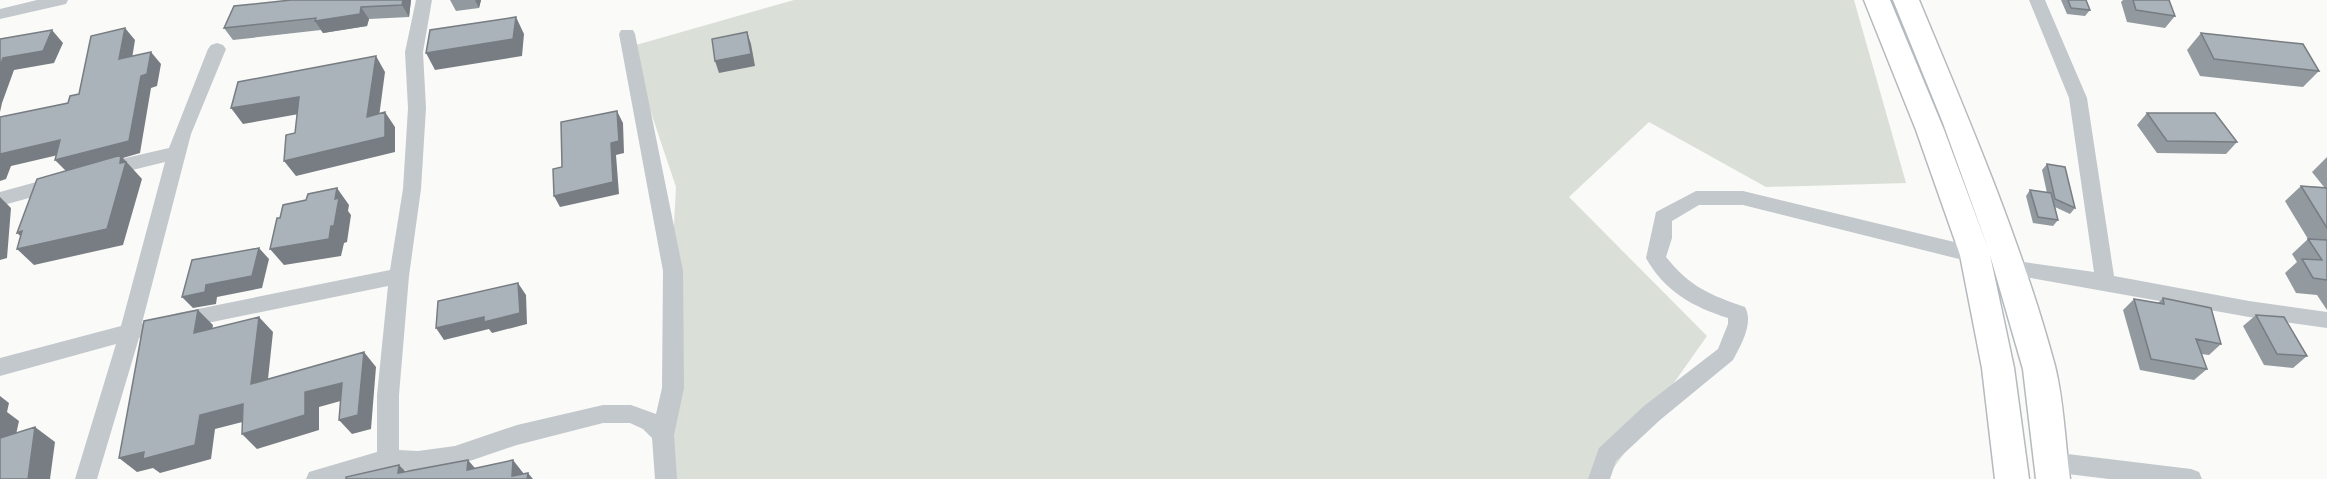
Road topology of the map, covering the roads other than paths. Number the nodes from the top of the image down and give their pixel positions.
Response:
1 (60, 0) edge
2 (424, 0) edge
3 (1877, 0) edge
4 (1906, 0) edge
5 (2037, 0) edge
6 (0, 14) edge
7 (627, 34) dead end
8 (217, 49) dead end
9 (177, 153) junction
10 (0, 199) edge
11 (1975, 255) junction
12 (2010, 268) junction
13 (399, 276) junction
14 (2105, 282) junction
15 (2327, 320) edge
16 (129, 332) junction
17 (0, 368) edge
18 (663, 435) junction
19 (388, 459) junction
20 (2052, 470) edge
21 (86, 479) edge
22 (317, 479) edge
23 (666, 479) edge
24 (1599, 479) edge
25 (2012, 479) edge
26 (2191, 479) edge

1 - 6 street
2 - 13 street
3 - 11 main road
4 - 12 main road
5 - 14 street
7 - 18 street
8 - 9 street
9 - 10 street
9 - 16 street
11 - 24 street
11 - 25 main road
12 - 14 street
12 - 20 main road
13 - 16 street
13 - 19 street
14 - 15 street
16 - 17 street
16 - 21 street
18 - 19 street
18 - 23 street
19 - 22 street
20 - 26 street

